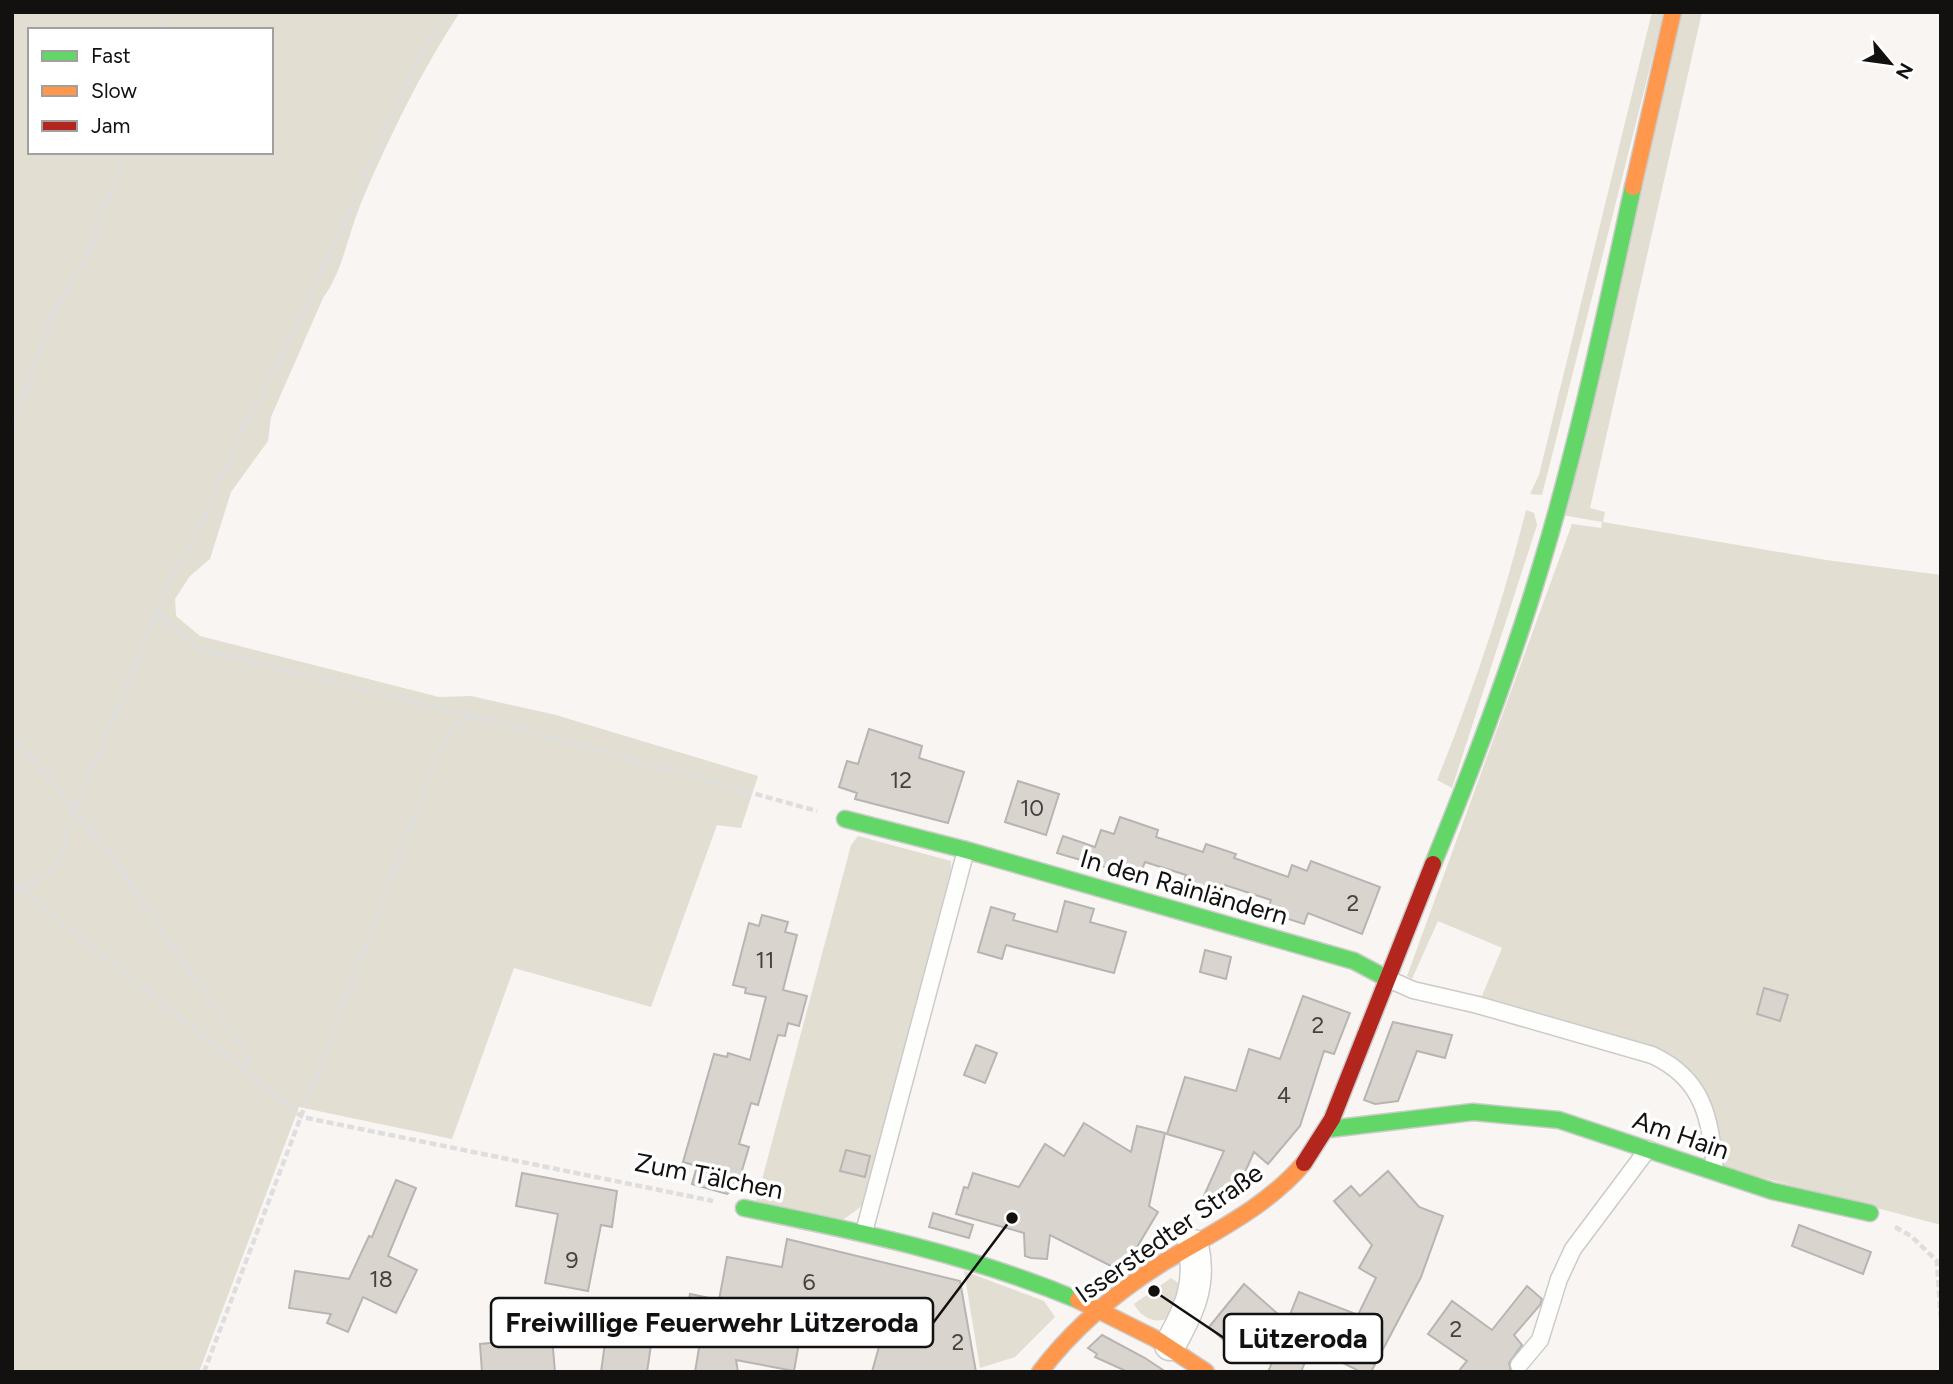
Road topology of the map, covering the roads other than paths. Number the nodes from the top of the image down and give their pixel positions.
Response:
1 (1673, 12) edge
2 (845, 818) road end
3 (966, 850) junction
4 (1386, 978) junction
5 (1329, 1129) junction
6 (1648, 1149) junction
7 (1715, 1173) junction
8 (744, 1208) road end
9 (1870, 1213) road end
10 (864, 1232) junction
11 (1193, 1245) junction
12 (1099, 1307) junction
13 (1170, 1345) junction
14 (1519, 1365) dead end
15 (1041, 1372) edge
16 (1206, 1372) edge

1 - 4 street, Isserstedter Straße
2 - 3 street, In den Rainländern
3 - 4 street, In den Rainländern
3 - 10 lane
4 - 5 street, Isserstedter Straße
4 - 7 lane
5 - 6 street, Am Hain
5 - 11 street, Isserstedter Straße
6 - 7 street, Am Hain
6 - 14 lane
7 - 9 street, Am Hain
8 - 10 street, Zum Tälchen
10 - 12 street, Zum Tälchen
11 - 12 street, Isserstedter Straße
11 - 13 street
12 - 13 street, Zum Tälchen
12 - 15 street, Isserstedter Straße
13 - 16 street, Zum Tälchen

